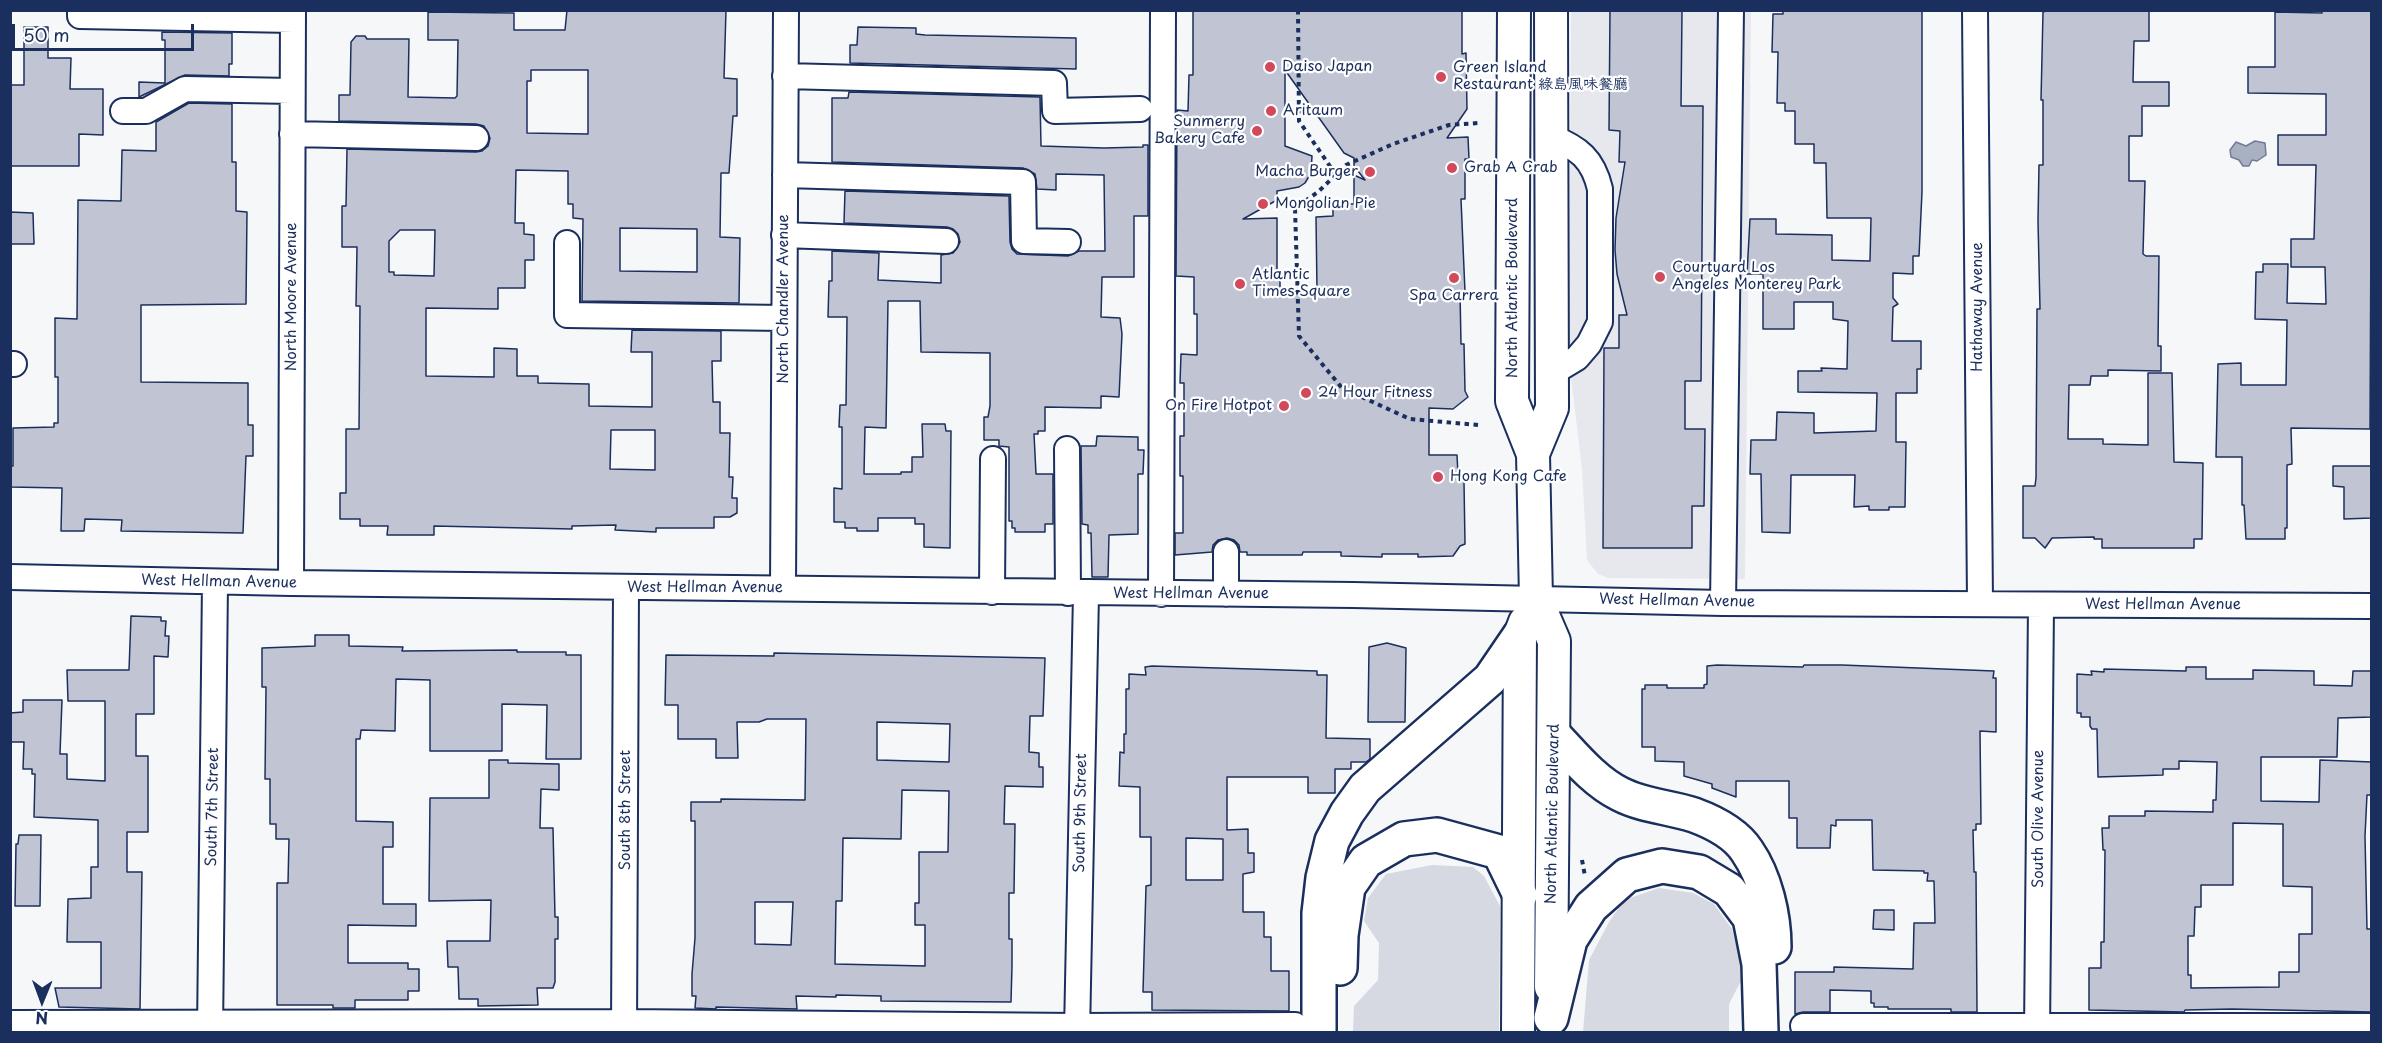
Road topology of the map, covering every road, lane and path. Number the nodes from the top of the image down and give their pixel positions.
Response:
1 (80, 10) edge
2 (786, 10) edge
3 (1163, 10) edge
4 (1298, 10) edge
5 (1514, 10) edge
6 (1551, 10) edge
7 (1731, 10) edge
8 (1975, 10) edge
9 (293, 15) edge
10 (785, 76) junction
11 (292, 91) junction
12 (1140, 110) dead end
13 (123, 111) dead end
14 (1479, 123) dead end
15 (292, 134) junction
16 (1551, 137) junction
17 (476, 138) dead end
18 (785, 175) junction
19 (1335, 175) junction
20 (784, 235) junction
21 (946, 241) dead end
22 (1068, 242) dead end
23 (567, 243) dead end
24 (784, 318) junction
25 (1552, 373) junction
26 (1478, 424) dead end
27 (1067, 449) dead end
28 (1533, 454) junction
29 (993, 459) dead end
30 (1226, 552) dead end
31 (10, 577) edge
32 (215, 582) junction
33 (291, 583) junction
34 (626, 588) junction
35 (783, 588) junction
36 (992, 592) junction
37 (1077, 593) junction
38 (1161, 594) junction
39 (1226, 594) junction
40 (1536, 599) junction
41 (1723, 603) junction
42 (1980, 603) junction
43 (2041, 605) junction
44 (2372, 606) edge
45 (1520, 634) junction
46 (1555, 736) junction
47 (1581, 858) dead end
48 (1586, 881) dead end
49 (1520, 895) junction
50 (10, 1023) edge
51 (1551, 1025) edge
52 (2372, 1026) edge
53 (624, 1027) edge
54 (210, 1028) edge
55 (1077, 1029) edge
56 (1307, 1029) edge
57 (1788, 1029) edge
58 (2037, 1030) edge
59 (1339, 1032) edge
60 (1518, 1032) edge
61 (1761, 1032) edge

1 - 9 street
2 - 10 street, North Chandler Avenue
3 - 38 street
4 - 19 path
5 - 28 main road, North Atlantic Boulevard
6 - 16 main road, North Atlantic Boulevard
7 - 41 street
8 - 42 street, Hathaway Avenue
9 - 11 street, North Moore Avenue
10 - 12 street
10 - 18 street, North Chandler Avenue
11 - 13 street
11 - 15 street, North Moore Avenue
14 - 19 path
15 - 17 street
15 - 33 street, North Moore Avenue
16 - 25 main road, North Atlantic Boulevard
16 - 25 street
18 - 20 street, North Chandler Avenue
18 - 22 street
19 - 26 path
20 - 21 street
20 - 24 street, North Chandler Avenue
23 - 24 street
24 - 35 street, North Chandler Avenue
25 - 28 main road, North Atlantic Boulevard
27 - 37 street, South 9th Street
28 - 40 main road, North Atlantic Boulevard
29 - 36 street
30 - 39 street
31 - 32 street, West Hellman Avenue
32 - 33 street, West Hellman Avenue
32 - 54 street, South 7th Street
33 - 34 street, West Hellman Avenue
34 - 35 street, West Hellman Avenue
34 - 53 street, South 8th Street
35 - 36 street, West Hellman Avenue
36 - 37 street, West Hellman Avenue
37 - 38 street, West Hellman Avenue
37 - 55 street, South 9th Street
38 - 39 street, West Hellman Avenue
39 - 40 street, West Hellman Avenue
40 - 41 street, West Hellman Avenue
40 - 45 main road, North Atlantic Boulevard
40 - 46 main road, North Atlantic Boulevard
41 - 42 street, West Hellman Avenue
42 - 43 street, West Hellman Avenue
43 - 44 street, West Hellman Avenue
43 - 58 street, South Olive Avenue
45 - 49 main road, North Atlantic Boulevard
45 - 56 highway
46 - 51 main road, North Atlantic Boulevard
46 - 57 highway
47 - 48 path
49 - 59 highway
49 - 60 main road, North Atlantic Boulevard
50 - 54 street
51 - 61 highway
52 - 58 street
53 - 54 street
53 - 55 street
55 - 56 street
57 - 58 street

